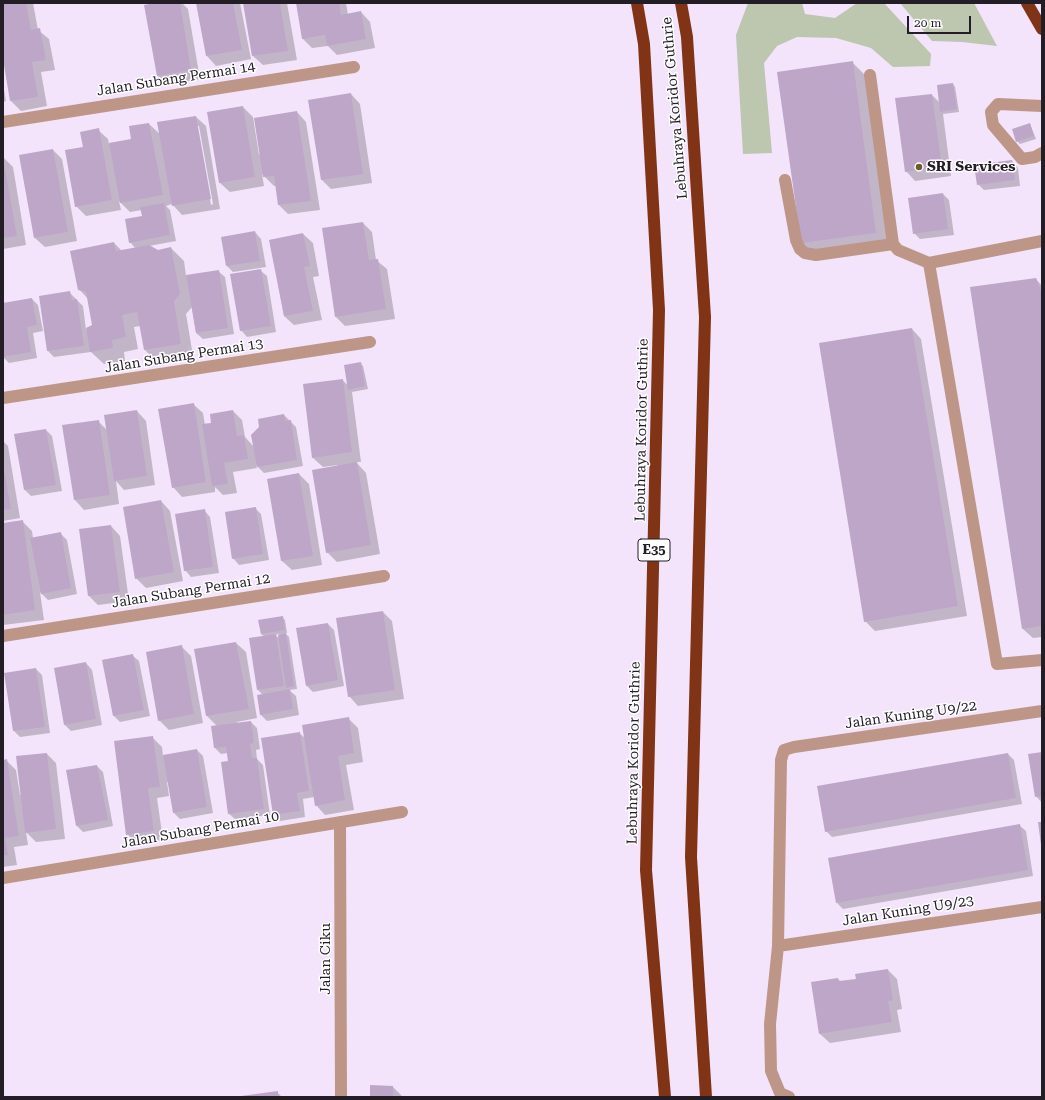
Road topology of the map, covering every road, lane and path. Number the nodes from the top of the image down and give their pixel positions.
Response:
1 (637, 3) edge
2 (681, 3) edge
3 (1027, 3) edge
4 (1034, 3) edge
5 (1042, 23) edge
6 (1042, 29) edge
7 (354, 67) dead end
8 (870, 75) dead end
9 (1042, 106) edge
10 (3, 122) edge
11 (1042, 153) edge
12 (785, 180) dead end
13 (1042, 241) edge
14 (894, 244) junction
15 (929, 262) junction
16 (370, 342) dead end
17 (3, 398) edge
18 (384, 576) dead end
19 (3, 636) edge
20 (1042, 660) edge
21 (1042, 711) edge
22 (402, 812) dead end
23 (340, 822) junction
24 (3, 878) edge
25 (1042, 906) edge
26 (778, 946) junction
27 (341, 1097) edge
28 (665, 1097) edge
29 (706, 1097) edge
30 (788, 1097) edge

1 - 28 highway, Lebuhraya Koridor Guthrie / E35
2 - 29 highway, Lebuhraya Koridor Guthrie
3 - 6 highway
4 - 5 highway
7 - 10 street, Jalan Subang Permai 14
8 - 14 street
9 - 11 street
12 - 14 street
13 - 15 street
14 - 15 street
15 - 20 street
16 - 17 street, Jalan Subang Permai 13
18 - 19 street, Jalan Subang Permai 12
21 - 26 street, Jalan Kuning U9/22
22 - 23 street, Jalan Subang Permai 10
23 - 24 street, Jalan Subang Permai 10
23 - 27 street, Jalan Ciku
25 - 26 street, Jalan Kuning U9/23
26 - 30 street

